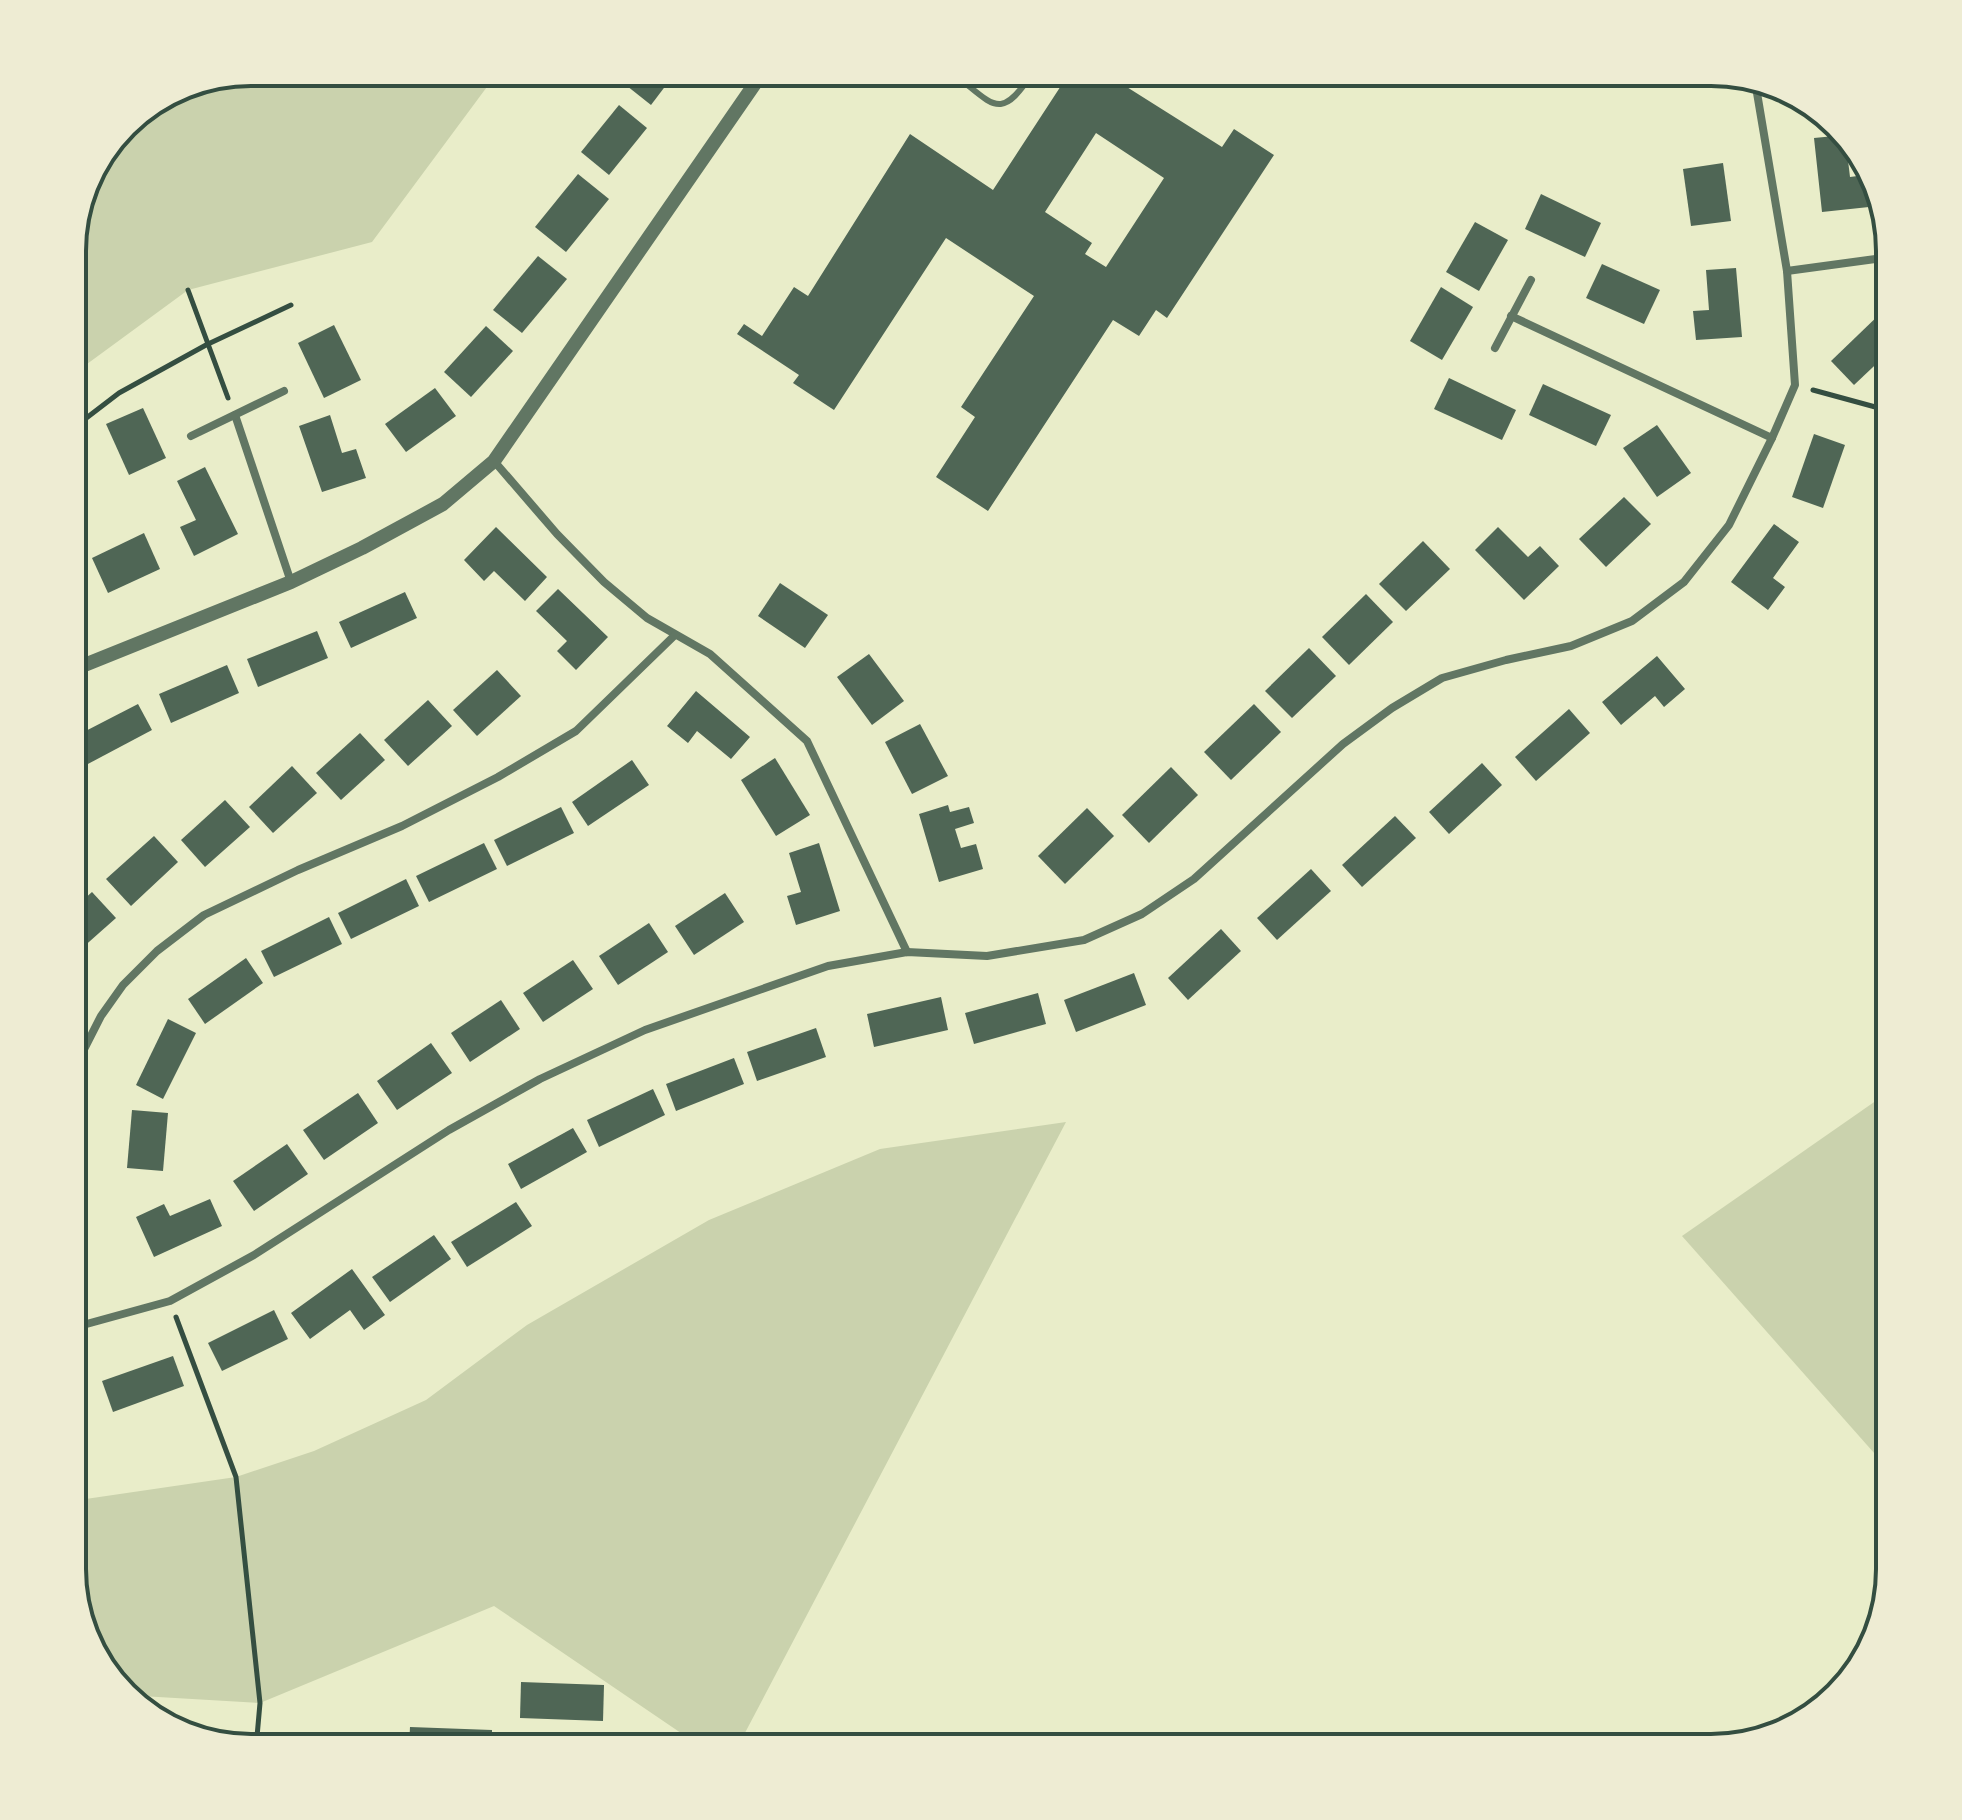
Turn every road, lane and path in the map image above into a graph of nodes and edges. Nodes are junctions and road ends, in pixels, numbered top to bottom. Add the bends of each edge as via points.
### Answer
1 (753, 86) edge
2 (970, 86) edge
3 (1024, 86) edge
4 (1757, 93) edge
5 (1876, 259) edge
6 (1787, 271) junction
7 (1531, 280) dead end
8 (188, 290) dead end
9 (291, 305) dead end
10 (1511, 316) junction
11 (206, 345) junction
12 (1495, 348) dead end
13 (1795, 385) junction
14 (284, 391) dead end
15 (1876, 407) edge
16 (235, 415) junction
17 (86, 418) edge
18 (191, 436) dead end
19 (1772, 438) junction
20 (494, 461) junction
21 (291, 582) junction
22 (675, 635) junction
23 (86, 664) edge
24 (907, 952) junction
25 (86, 1045) edge
26 (170, 1301) junction
27 (86, 1324) edge
28 (257, 1734) edge

1 - 20 street
2 - 3 lane via 996,105 1007,105
4 - 6 street
5 - 6 street
6 - 13 street
7 - 10 street
8 - 11 path
9 - 11 path
10 - 12 street
10 - 19 street
11 - 16 path
11 - 17 path via 119,393
13 - 15 path
13 - 19 street
14 - 16 street
16 - 18 street
16 - 21 street
19 - 24 street via 1729,525 1684,582 1632,621 1571,646 1442,678 1404,700 1343,744 1194,879 1142,914 1084,940 987,956
20 - 21 street via 443,504
20 - 22 street via 604,582
21 - 23 street
22 - 24 street via 710,654 807,741
22 - 25 street via 576,731 402,826 204,915 123,985
24 - 26 street via 828,966 618,1042 449,1130 254,1255
26 - 27 street
26 - 28 path via 236,1477 260,1703

